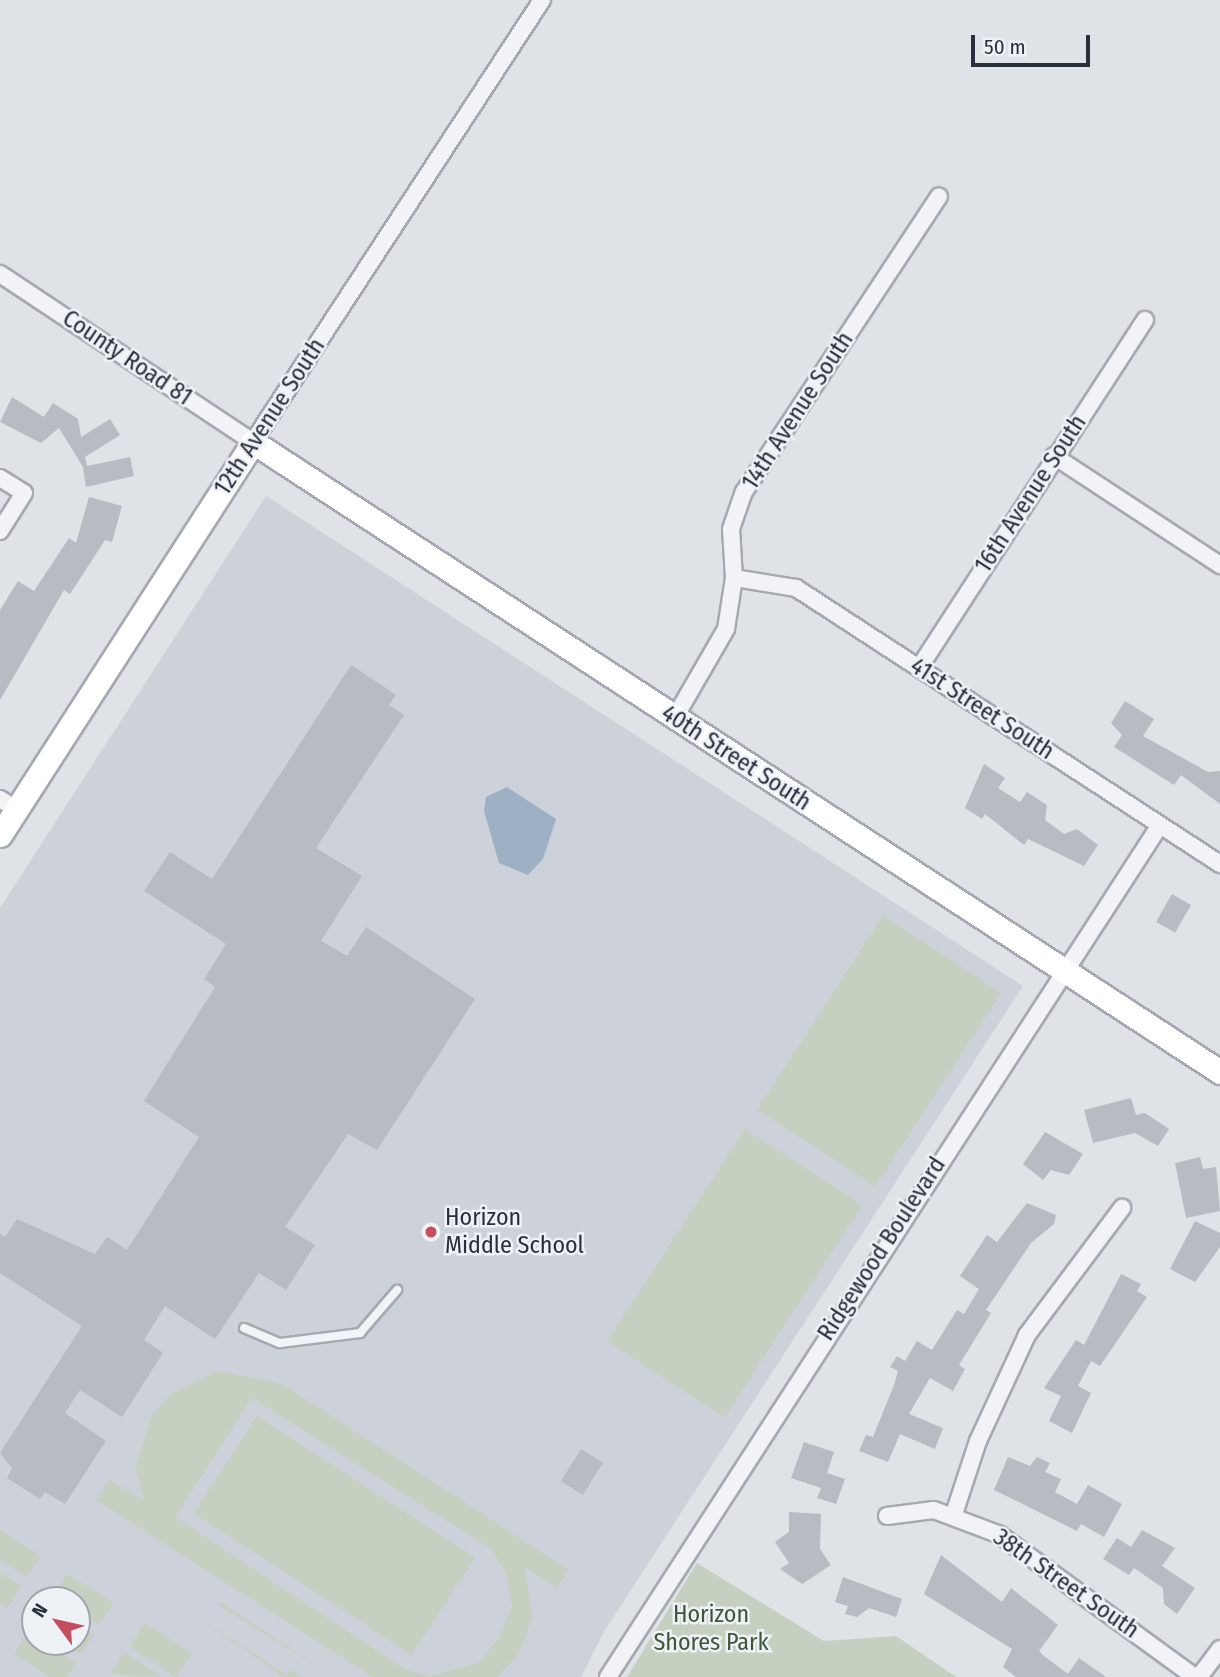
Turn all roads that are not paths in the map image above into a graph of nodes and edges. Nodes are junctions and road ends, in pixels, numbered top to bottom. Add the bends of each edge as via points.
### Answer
1 (542, 0) edge
2 (939, 196) dead end
3 (0, 274) edge
4 (1145, 320) dead end
5 (253, 442) junction
6 (1054, 456) junction
7 (0, 478) edge
8 (0, 531) edge
9 (1220, 565) edge
10 (734, 578) junction
11 (919, 668) junction
12 (674, 719) junction
13 (8, 804) edge
14 (1160, 825) junction
15 (0, 835) edge
16 (1220, 864) edge
17 (1063, 969) junction
18 (1220, 1072) edge
19 (1122, 1208) dead end
20 (397, 1290) dead end
21 (244, 1328) dead end
22 (954, 1514) junction
23 (887, 1516) dead end
24 (1220, 1649) edge
25 (608, 1677) edge
26 (1197, 1677) edge

1 - 5 street, 12th Avenue South
2 - 10 street, 14th Avenue South via 744,492 731,529
3 - 5 street, County Road 81
4 - 6 street, 16th Avenue South
5 - 12 street, 40th Street South
5 - 13 street, 12th Avenue South
6 - 9 street
6 - 11 street, 16th Avenue South
7 - 8 street via 24,494
10 - 11 street, 41st Street South via 796,588
10 - 12 street, 14th Avenue South via 726,629
11 - 14 street, 41st Street South
12 - 17 street, 40th Street South
13 - 15 street, 12th Avenue South
14 - 16 street, 41st Street South
14 - 17 street, Ridgewood Boulevard
17 - 18 street, 40th Street South
17 - 25 street, Ridgewood Boulevard
19 - 22 street via 1027,1335 978,1441
20 - 21 lane via 360,1333 279,1343
22 - 23 street, 38th Street South
22 - 26 street, 38th Street South via 1029,1553
24 - 26 street

